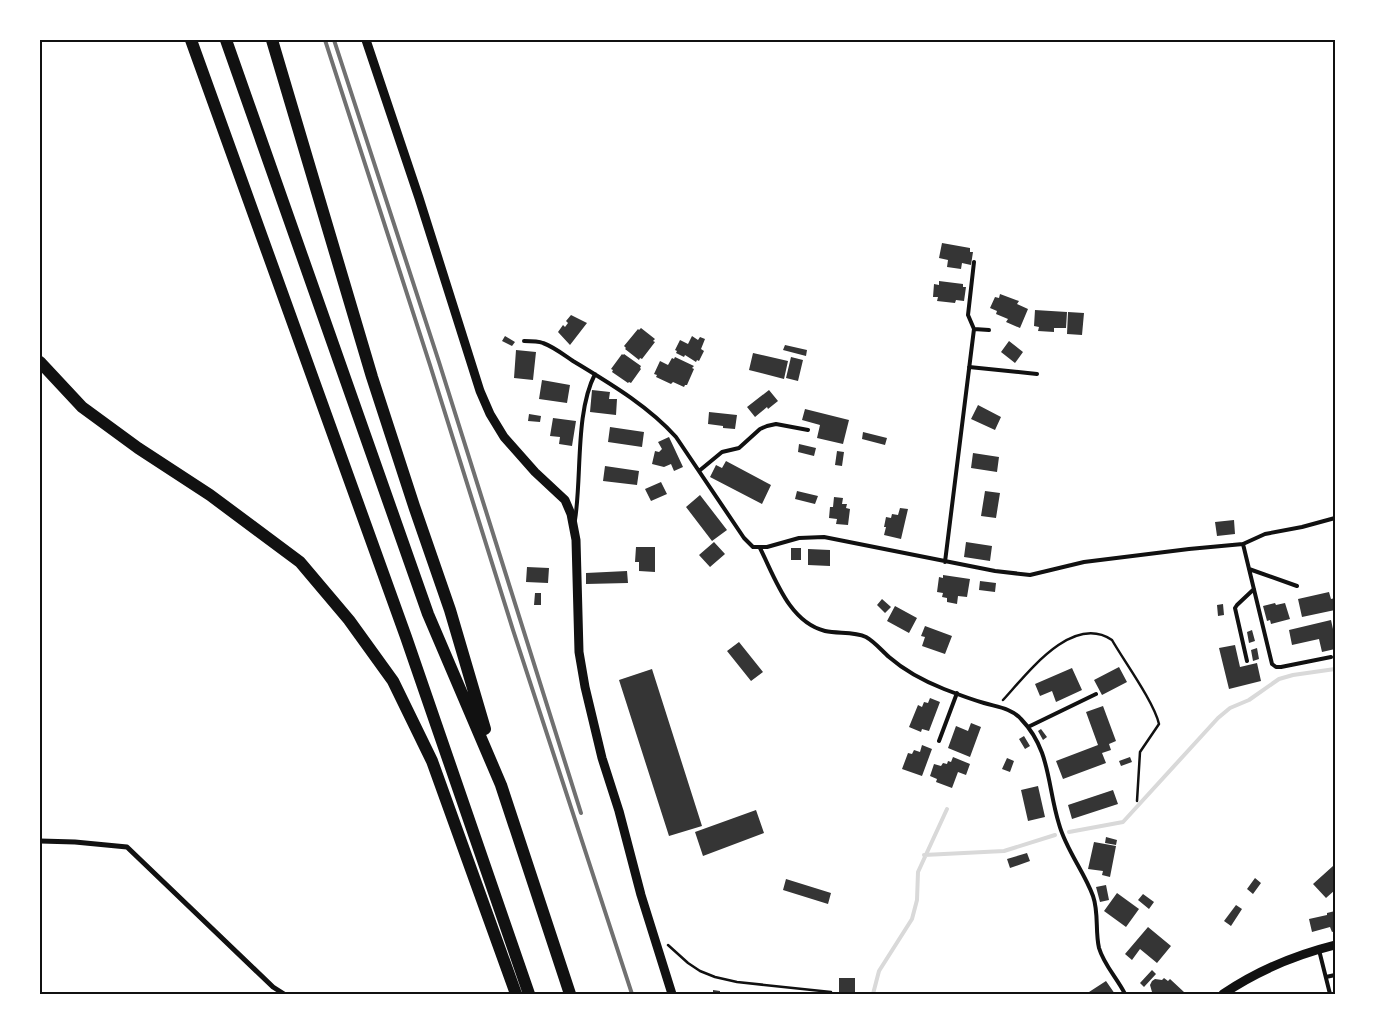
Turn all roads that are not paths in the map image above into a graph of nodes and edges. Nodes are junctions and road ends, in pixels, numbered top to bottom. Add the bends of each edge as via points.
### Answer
1 (191, 40) edge
2 (226, 40) edge
3 (272, 40) edge
4 (366, 40) edge
5 (974, 262) dead end
6 (974, 329) junction
7 (989, 330) dead end
8 (524, 341) dead end
9 (40, 362) edge
10 (969, 367) junction
11 (595, 374) junction
12 (1037, 374) dead end
13 (808, 430) dead end
14 (699, 471) junction
15 (1335, 518) edge
16 (574, 525) junction
17 (1243, 544) junction
18 (760, 548) junction
19 (944, 562) junction
20 (1249, 569) junction
21 (1297, 586) dead end
22 (1254, 589) junction
23 (1331, 657) dead end
24 (1247, 661) dead end
25 (957, 693) junction
26 (1096, 694) dead end
27 (1028, 727) junction
28 (939, 741) dead end
29 (501, 785) junction
30 (40, 841) edge
31 (1335, 945) edge
32 (1318, 950) junction
33 (1335, 975) edge
34 (1326, 977) junction
35 (284, 994) edge
36 (516, 994) edge
37 (529, 994) edge
38 (570, 994) edge
39 (672, 994) edge
40 (1125, 994) edge
41 (1223, 994) edge
42 (1330, 994) edge

1 - 37 highway via 406,636
2 - 29 highway via 428,614
3 - 29 highway via 369,368 450,610
4 - 16 street via 480,391 504,437 565,500
5 - 6 lane via 968,315
6 - 7 lane
6 - 10 lane
8 - 11 lane via 542,342
9 - 36 highway via 82,408 218,501 300,562 349,620 393,681 432,761
10 - 12 lane
10 - 19 lane
11 - 14 lane via 669,429
11 - 16 lane via 584,416
13 - 14 lane via 776,424 767,426 738,448 722,452
14 - 18 lane via 744,538 753,547
15 - 17 lane via 1266,534
16 - 39 street via 581,668 602,758
17 - 19 lane via 1084,562 1030,576
17 - 20 lane
18 - 19 lane via 799,538 824,537
18 - 25 lane via 791,606 806,622 826,631 867,638 914,675
20 - 21 lane
20 - 22 lane
22 - 23 lane via 1272,664 1281,668
22 - 24 lane via 1235,608
25 - 27 lane via 1006,708
25 - 28 lane
26 - 27 lane
27 - 40 lane via 1047,762 1063,837 1093,895 1100,951
29 - 38 highway
30 - 35 street via 127,847
31 - 32 street
32 - 34 lane
32 - 41 street via 1265,970
33 - 34 lane
34 - 42 lane

